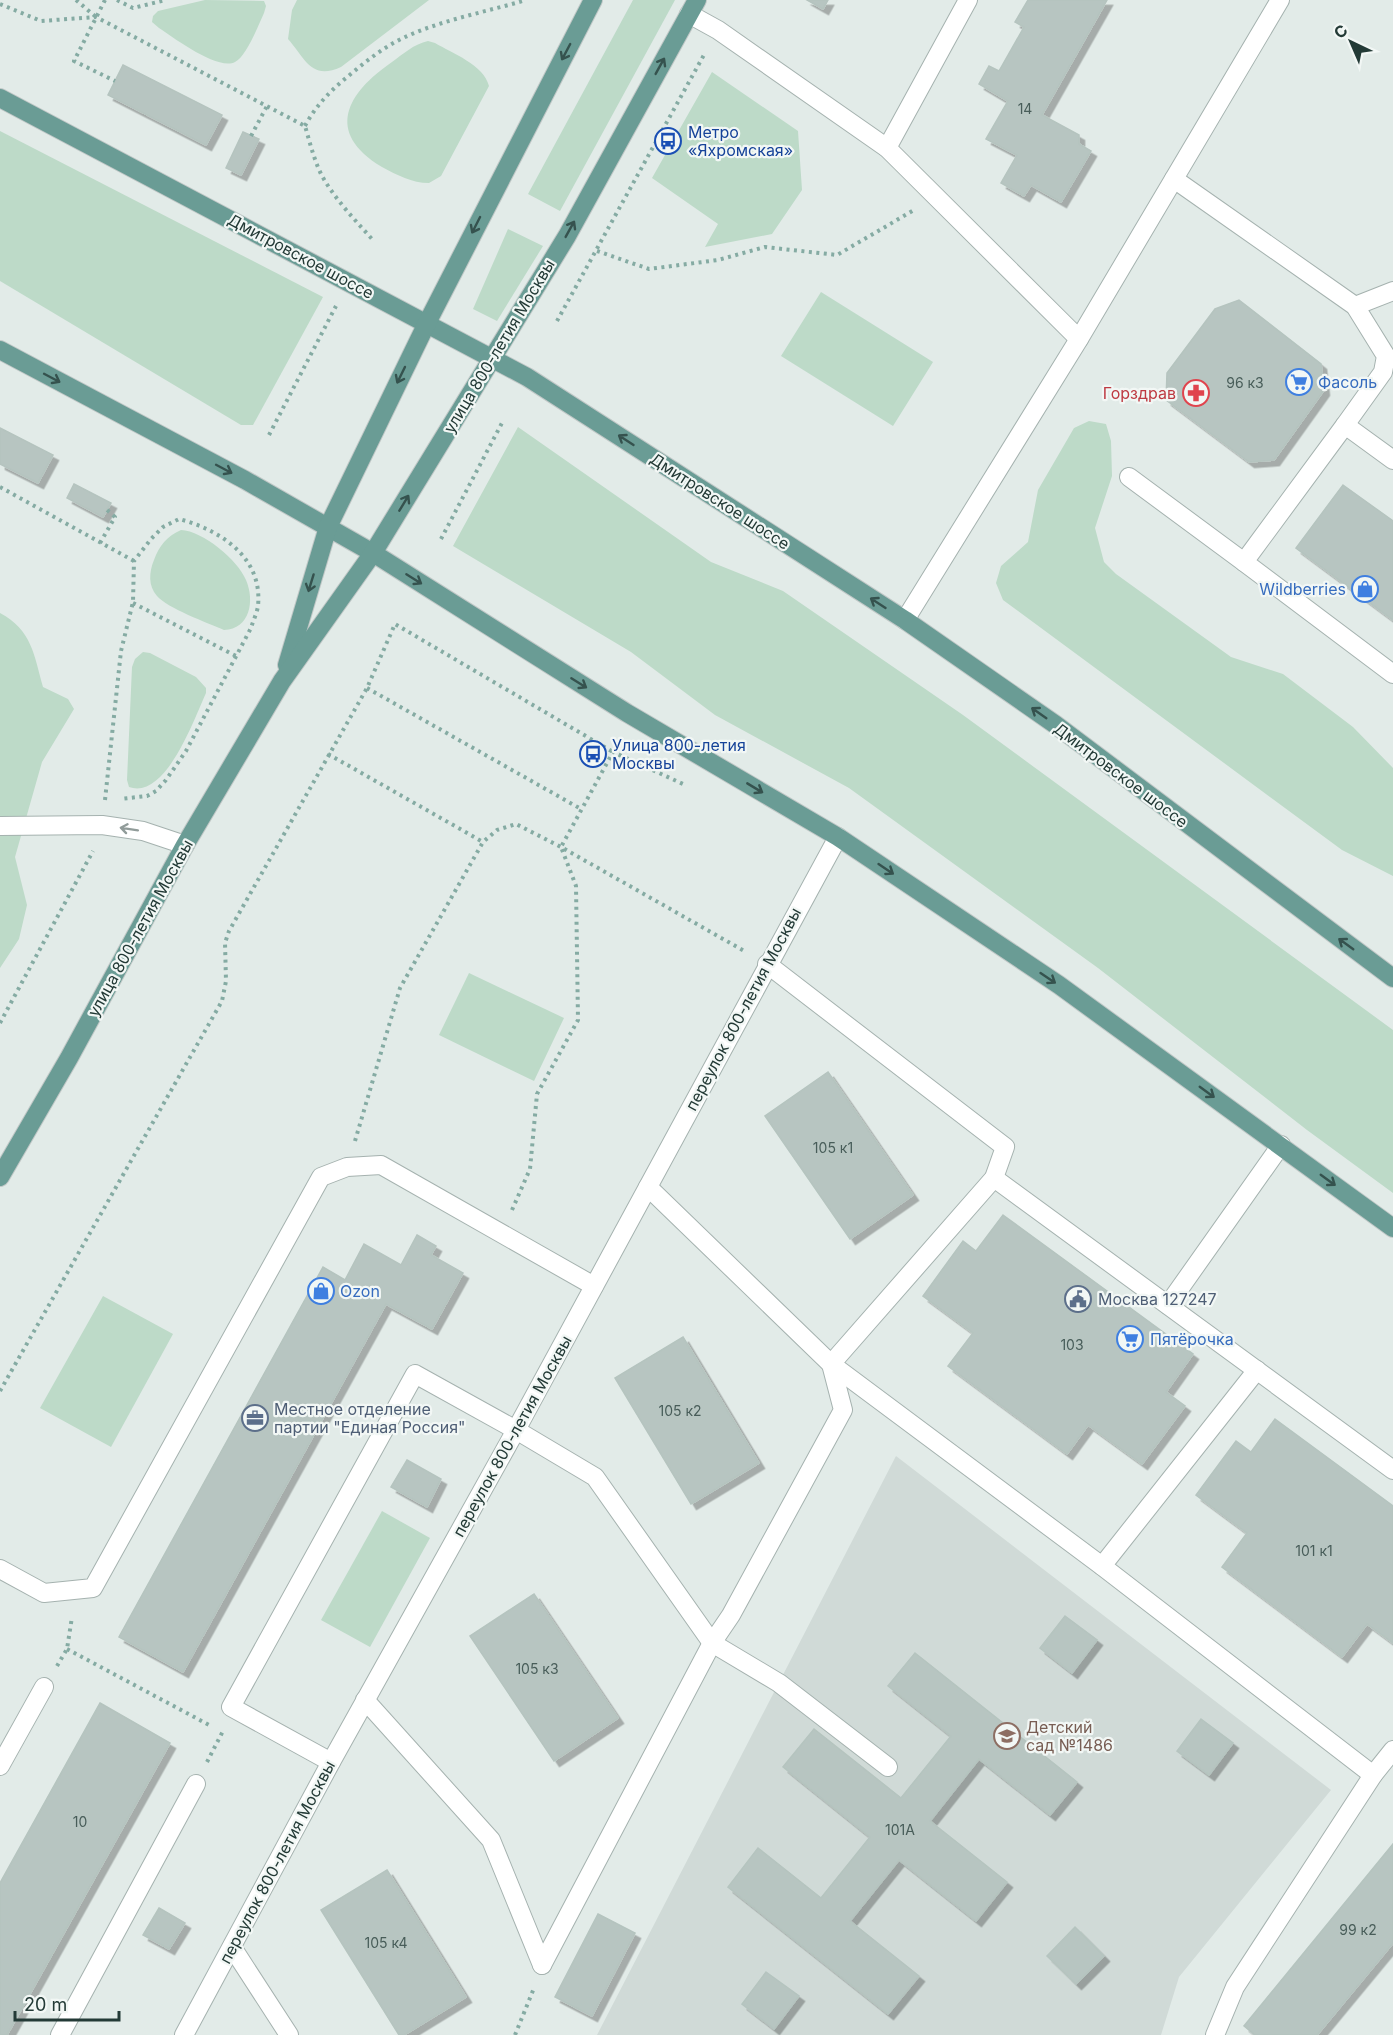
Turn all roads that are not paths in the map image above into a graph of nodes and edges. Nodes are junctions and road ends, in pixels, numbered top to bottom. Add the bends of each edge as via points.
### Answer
1 (593, 0) edge
2 (968, 0) edge
3 (1280, 0) edge
4 (693, 7) edge
5 (0, 98) edge
6 (887, 148) junction
7 (1174, 179) junction
8 (1393, 291) edge
9 (1355, 306) junction
10 (427, 323) junction
11 (1079, 339) junction
12 (0, 350) edge
13 (493, 358) junction
14 (1345, 424) junction
15 (1393, 460) edge
16 (1129, 477) dead end
17 (328, 527) junction
18 (373, 553) junction
19 (1244, 562) junction
20 (905, 620) junction
21 (1393, 674) edge
22 (282, 681) junction
23 (0, 826) edge
24 (838, 837) junction
25 (185, 845) junction
26 (767, 964) junction
27 (1393, 978) edge
28 (1281, 1145) junction
29 (0, 1177) edge
30 (994, 1178) junction
31 (648, 1187) junction
32 (1393, 1228) edge
33 (594, 1286) junction
34 (1168, 1305) junction
35 (831, 1364) junction
36 (1257, 1370) junction
37 (516, 1430) junction
38 (1393, 1470) edge
39 (1102, 1566) junction
40 (0, 1569) edge
41 (712, 1643) junction
42 (44, 1687) dead end
43 (365, 1700) junction
44 (1393, 1750) edge
45 (331, 1762) junction
46 (0, 1766) edge
47 (888, 1767) dead end
48 (1373, 1775) junction
49 (196, 1784) dead end
50 (232, 1947) junction
51 (60, 2035) edge
52 (184, 2035) edge
53 (289, 2035) edge
54 (1215, 2035) edge

1 -> 10 main road, улица 800-летия Москвы
2 - 6 street
3 - 7 street
4 - 6 street via 718,30
13 -> 4 main road, улица 800-летия Москвы via 567,236
5 - 10 main road, Дмитровское шоссе
6 - 11 street
7 - 9 street
7 - 11 street
8 - 9 street
9 - 14 street via 1386,356 1383,372
10 - 13 main road, Дмитровское шоссе
10 -> 17 main road, улица 800-летия Москвы
11 - 20 street
12 -> 17 main road
18 -> 13 main road, улица 800-летия Москвы
20 -> 13 main road, Дмитровское шоссе via 527,376
14 - 15 street
14 - 19 street
16 - 19 street
17 - 18 main road
17 -> 22 main road, улица 800-летия Москвы
18 - 22 main road, улица 800-летия Москвы
18 -> 24 main road via 627,713
19 - 21 street
27 -> 20 main road, Дмитровское шоссе via 1056,725
22 - 25 main road, улица 800-летия Москвы
25 -> 23 street via 143,831 102,825
24 - 26 street, переулок 800-летия Москвы
24 -> 28 main road via 1059,985
25 - 29 main road, улица 800-летия Москвы
26 - 30 street via 1005,1147
26 - 31 street, переулок 800-летия Москвы
28 -> 32 main road
28 - 34 street
30 - 34 street
30 - 35 street
31 - 33 street, переулок 800-летия Москвы
31 - 35 street
33 - 37 street, переулок 800-летия Москвы
33 - 40 street via 381,1165 347,1167 321,1177 93,1588 44,1593
34 - 36 street
35 - 39 street
35 - 41 street via 843,1410
36 - 38 street
36 - 39 street
37 - 41 street via 594,1477
37 - 43 street, переулок 800-летия Москвы
37 - 45 street via 415,1374 231,1707
39 - 48 street
41 - 43 street via 542,1965 491,1840
41 - 47 street via 779,1683
42 - 46 street
43 - 45 street, переулок 800-летия Москвы
44 - 48 street
45 - 50 street, переулок 800-летия Москвы
48 - 54 street via 1235,1987
49 - 51 street
50 - 52 street, переулок 800-летия Москвы
50 - 53 street

